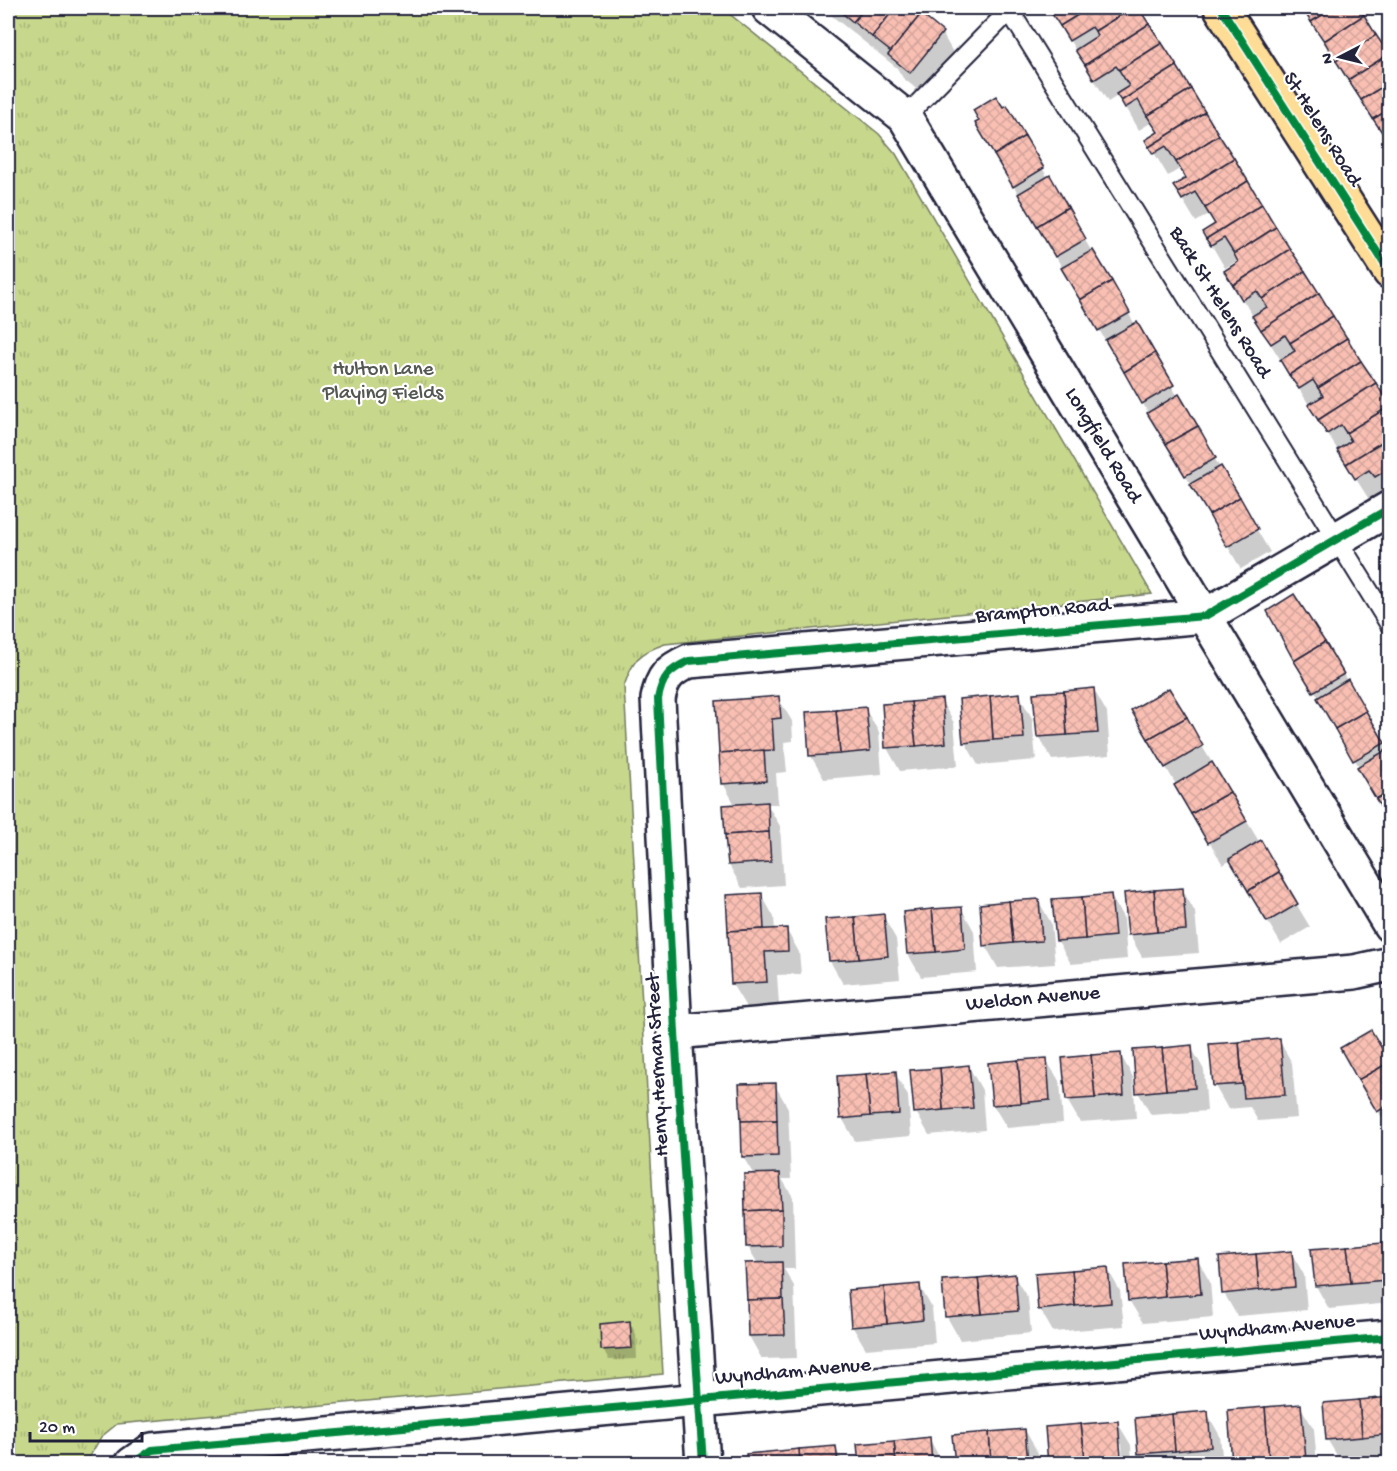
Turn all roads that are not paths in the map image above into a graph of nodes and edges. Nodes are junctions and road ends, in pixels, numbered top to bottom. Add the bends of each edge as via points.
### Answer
1 (769, 8) edge
2 (1010, 8) edge
3 (1221, 8) edge
4 (905, 117) junction
5 (1389, 272) edge
6 (1389, 508) edge
7 (1339, 539) junction
8 (1204, 616) junction
9 (1389, 625) edge
10 (672, 668) joint
11 (1389, 925) edge
12 (1389, 964) edge
13 (675, 1032) junction
14 (1389, 1337) edge
15 (697, 1399) junction
16 (132, 1464) edge
17 (703, 1464) edge

1 - 4 street, Longfield Road
2 - 4 lane
2 - 7 lane, Back St Helens Road
3 - 5 main road, St Helens Road
4 - 8 street, Longfield Road
6 - 7 street, Brampton Road
7 - 8 street, Brampton Road
7 - 9 lane, Back St Helens Road
8 - 10 street, Brampton Road via 689,662
8 - 11 street, Longfield Road
10 - 13 street, Henry Herman Street via 661,680 658,699
12 - 13 street, Weldon Avenue via 1354,972
13 - 15 street, Henry Herman Street
14 - 15 street, Wyndham Avenue
15 - 16 street, Wyndham Avenue via 152,1450
15 - 17 street, Henry Herman Street

